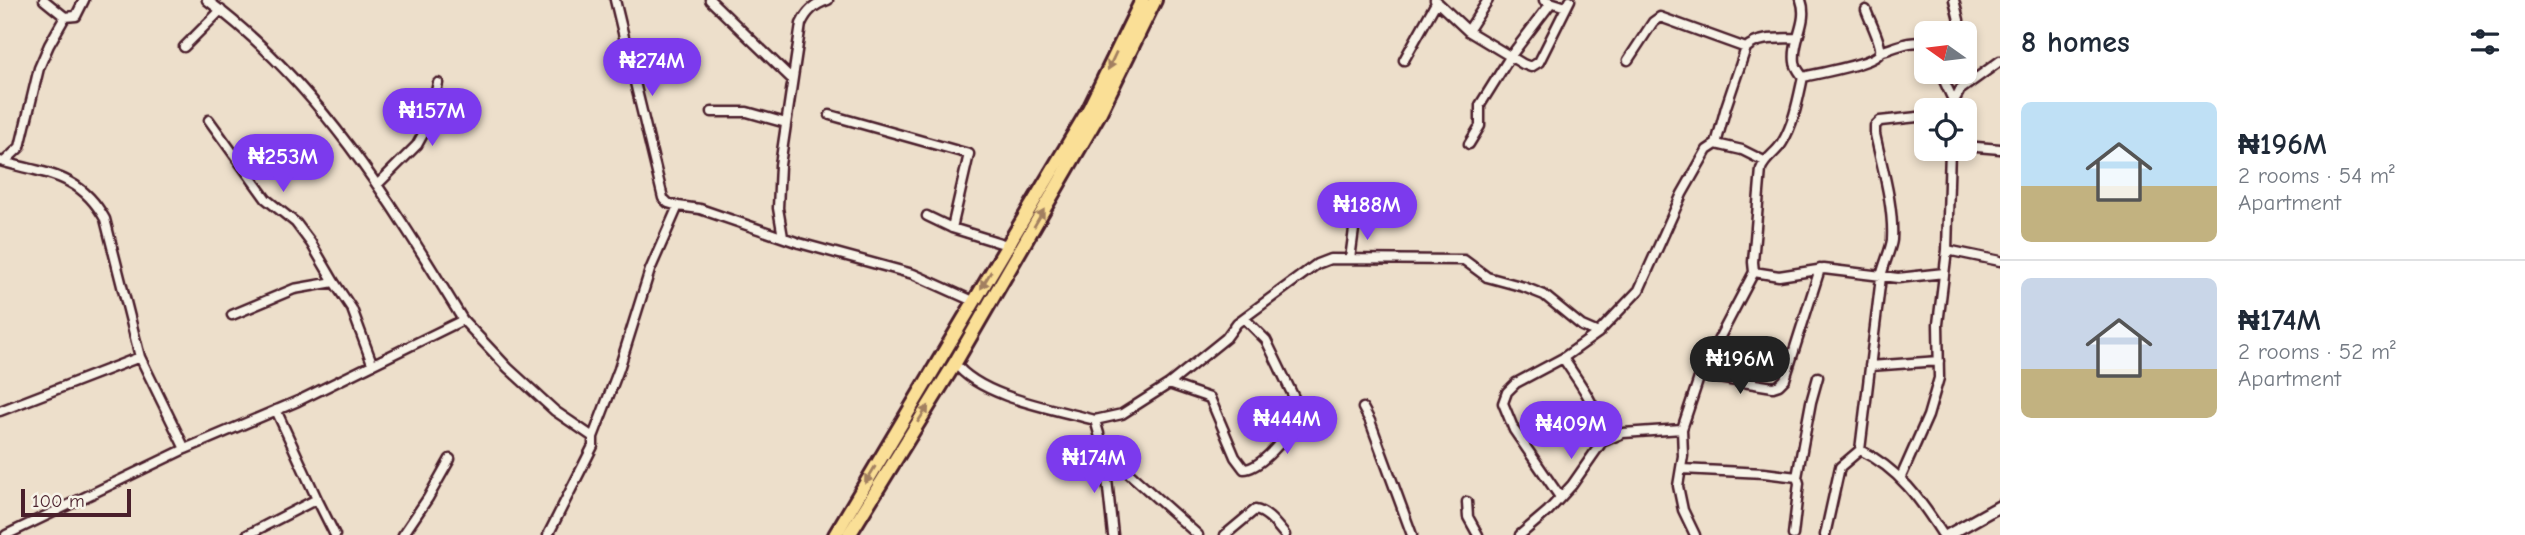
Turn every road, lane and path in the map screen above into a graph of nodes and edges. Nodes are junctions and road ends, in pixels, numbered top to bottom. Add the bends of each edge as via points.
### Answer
1 (44, 0) edge
2 (84, 0) edge
3 (207, 0) edge
4 (615, 0) edge
5 (710, 0) edge
6 (828, 0) edge
7 (1142, 0) edge
8 (1154, 0) edge
9 (1488, 0) edge
10 (1801, 0) edge
11 (1955, 0) edge
12 (1436, 1) edge
13 (1548, 1) edge
14 (815, 2) edge
15 (1568, 3) edge
16 (221, 10) junction
17 (1866, 10) dead end
18 (65, 17) junction
19 (1959, 20) dead end
20 (1468, 31) junction
21 (1798, 38) junction
22 (1914, 43) edge
23 (184, 47) dead end
24 (1746, 48) junction
25 (1880, 52) junction
26 (688, 53) dead end
27 (1510, 57) junction
28 (1405, 60) dead end
29 (1628, 60) dead end
30 (2000, 61) edge
31 (632, 77) junction
32 (1803, 77) junction
33 (792, 79) junction
34 (438, 83) dead end
35 (1954, 98) edge
36 (712, 112) dead end
37 (830, 115) dead end
38 (1914, 117) edge
39 (209, 120) dead end
40 (786, 124) junction
41 (1469, 144) dead end
42 (1716, 144) junction
43 (20, 147) junction
44 (1977, 147) edge
45 (2000, 149) edge
46 (1764, 161) junction
47 (1950, 161) edge
48 (2, 162) edge
49 (26, 166) junction
50 (377, 185) junction
51 (678, 206) junction
52 (928, 216) dead end
53 (1355, 222) dead end
54 (952, 228) junction
55 (783, 237) junction
56 (1007, 245) junction
57 (1947, 250) junction
58 (1350, 260) junction
59 (2000, 261) edge
60 (1820, 270) junction
61 (1754, 272) junction
62 (1944, 273) junction
63 (1881, 277) junction
64 (334, 282) junction
65 (973, 301) junction
66 (232, 315) dead end
67 (1244, 318) junction
68 (463, 320) junction
69 (1598, 333) junction
70 (140, 358) junction
71 (1563, 358) junction
72 (1939, 361) junction
73 (372, 363) junction
74 (955, 363) junction
75 (1870, 366) junction
76 (1700, 375) junction
77 (1818, 377) dead end
78 (1169, 384) junction
79 (1363, 408) dead end
80 (276, 410) junction
81 (0, 411) edge
82 (1095, 420) junction
83 (1682, 429) junction
84 (593, 437) junction
85 (1602, 442) junction
86 (185, 449) junction
87 (1860, 450) junction
88 (1104, 451) junction
89 (450, 459) dead end
90 (1681, 469) junction
91 (1797, 477) junction
92 (1902, 477) junction
93 (1560, 497) junction
94 (317, 499) junction
95 (1467, 502) dead end
96 (1999, 507) edge
97 (6, 535) edge
98 (247, 535) edge
99 (335, 535) edge
100 (403, 535) edge
101 (548, 535) edge
102 (835, 535) edge
103 (849, 535) edge
104 (1113, 535) edge
105 (1198, 535) edge
106 (1225, 535) edge
107 (1285, 535) edge
108 (1412, 535) edge
109 (1478, 535) edge
110 (1520, 535) edge
111 (1695, 535) edge
112 (1793, 535) edge
113 (1825, 535) edge
114 (1943, 535) edge
115 (1948, 535) edge

1 - 18 street
2 - 18 street via 76,16
3 - 16 street
4 - 31 street
5 - 33 street
6 - 14 street
7 -> 56 main road via 1089,109
74 -> 8 main road via 1099,114
9 - 20 street
10 - 21 street via 1804,14
11 - 19 street
12 - 20 street
12 - 28 street
13 - 15 street
13 - 27 street
14 - 33 street via 801,24
15 - 27 street via 1539,62 1531,66
16 - 23 street
16 - 50 street via 305,92
17 - 25 street
18 - 43 street via 39,68
20 - 27 street
21 - 24 street via 1768,39
21 - 32 street via 1795,64
22 - 25 street
24 - 29 street via 1660,17
24 - 42 street
25 - 32 street via 1867,61
26 - 31 street
27 - 41 street via 1480,105 1480,126
30 - 35 street
31 - 51 street via 663,198
32 - 46 street via 1796,112 1784,139
33 - 40 street
34 - 50 street via 431,117 417,145
36 - 40 street via 747,112
37 - 54 street via 969,154
38 - 63 street via 1880,121 1875,126 1892,237
39 - 64 street via 266,199 312,243
40 - 55 street via 778,208
42 - 46 street
42 - 69 street via 1707,150 1682,194 1639,290
43 - 48 street
43 - 49 street
44 - 45 street
46 - 61 street
47 - 57 street
48 - 49 street
49 - 70 street via 78,186 106,219
50 - 68 street
51 - 55 street
51 - 84 street via 650,270
52 - 54 street
53 - 58 street
54 - 56 street
55 - 65 street via 913,274
56 -> 65 main road
57 - 59 street
57 - 62 street
58 - 67 street via 1317,264
58 - 69 street via 1464,260 1487,277 1544,295
60 - 61 street via 1779,276
60 - 63 street
60 - 76 street via 1785,379 1779,385
61 - 76 street
62 - 63 street
62 - 72 street
63 - 75 street
64 - 66 street via 294,289
64 - 73 street via 352,309
65 -> 102 main road
67 - 78 street
67 - 78 street via 1266,340 1303,416 1254,467 1244,469 1235,457 1210,398
68 - 73 street
68 - 84 street via 555,411
69 - 71 street
70 - 81 street
70 - 86 street
71 - 85 street via 1594,405
71 - 93 street via 1516,383 1503,402 1514,430
72 - 75 street
72 - 92 street via 1928,416
73 - 80 street
74 - 82 street via 964,375 996,393
103 -> 74 main road
75 - 87 street
76 - 83 street
77 - 91 street
78 - 82 street via 1122,414
79 - 108 street
80 - 86 street
80 - 94 street
82 - 88 street
83 - 85 street via 1623,433
83 - 90 street
84 - 101 street via 593,446
85 - 93 street
86 - 97 street
87 - 92 street
87 - 113 street via 1840,467
88 - 104 street
88 - 105 street
89 - 100 street
90 - 91 street
90 - 111 street via 1678,486 1683,510
91 - 112 street
92 - 114 street
93 - 110 street
94 - 98 street
94 - 99 street
95 - 109 street via 1468,517
96 - 115 street
106 - 107 street via 1255,510 1265,513

